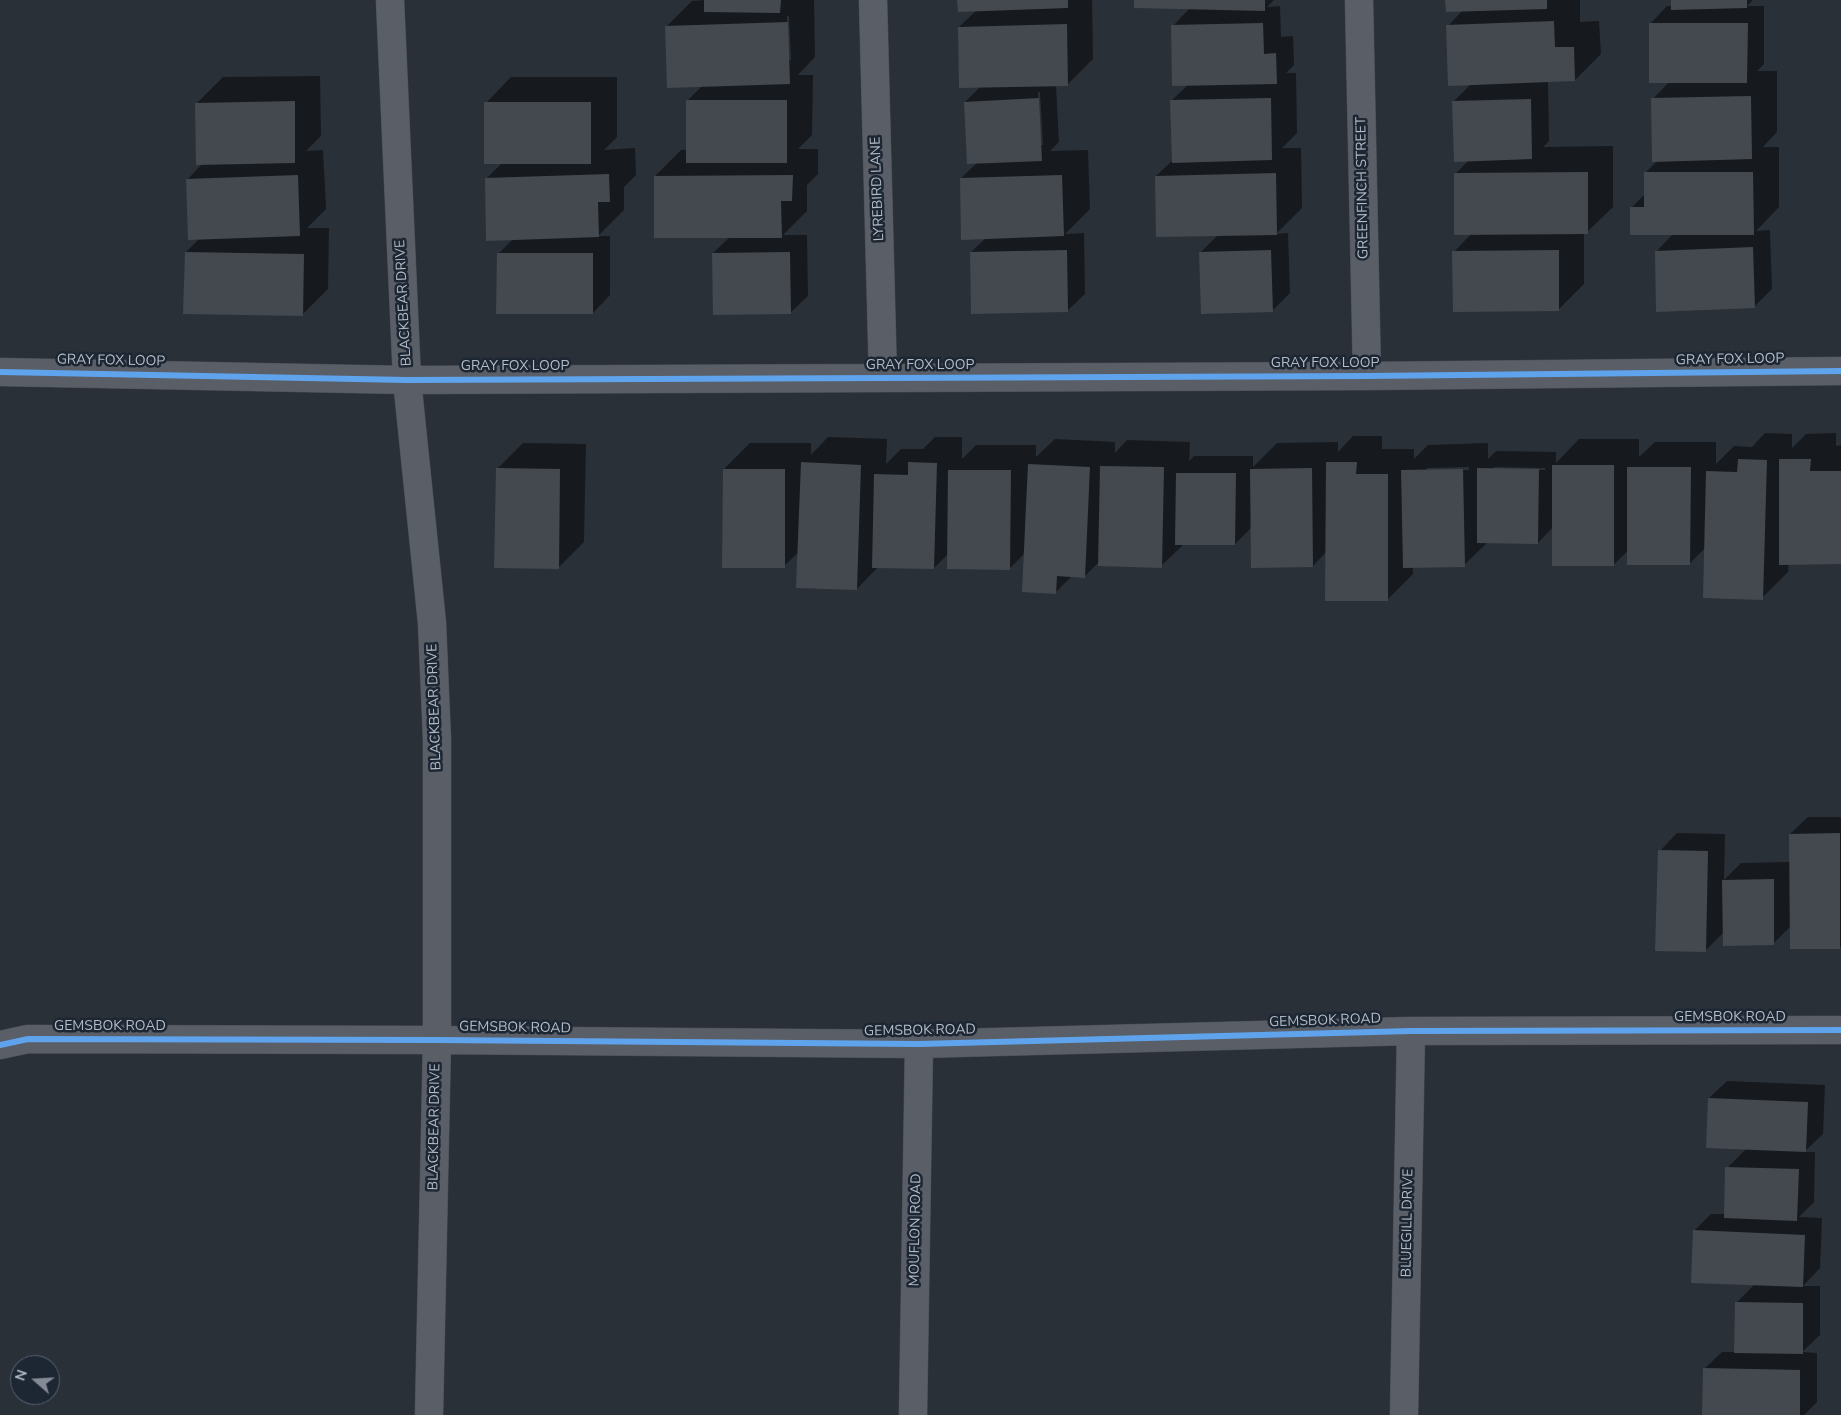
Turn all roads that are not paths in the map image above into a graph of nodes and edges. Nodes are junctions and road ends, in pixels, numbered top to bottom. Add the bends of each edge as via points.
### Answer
1 (390, 0) edge
2 (873, 0) edge
3 (1359, 0) edge
4 (1841, 371) edge
5 (0, 372) edge
6 (1367, 376) junction
7 (883, 378) junction
8 (408, 380) junction
9 (1841, 1030) edge
10 (1411, 1031) junction
11 (437, 1040) junction
12 (919, 1044) junction
13 (0, 1045) edge
14 (429, 1415) edge
15 (913, 1415) edge
16 (1404, 1415) edge

1 - 8 street, BLACKBEAR DRIVE
2 - 7 street, LYREBIRD LANE
3 - 6 street, GREENFINCH STREET
4 - 6 street, GRAY FOX LOOP
5 - 8 street, GRAY FOX LOOP
6 - 7 street, GRAY FOX LOOP
7 - 8 street, GRAY FOX LOOP
8 - 11 street, BLACKBEAR DRIVE via 432,624 438,740
9 - 10 street, GEMSBOK ROAD
10 - 12 street, GEMSBOK ROAD
10 - 16 street, BLUEGILL DRIVE
11 - 12 street, GEMSBOK ROAD
11 - 13 street, GEMSBOK ROAD via 28,1039
11 - 14 street, BLACKBEAR DRIVE
12 - 15 street, MOUFLON ROAD

